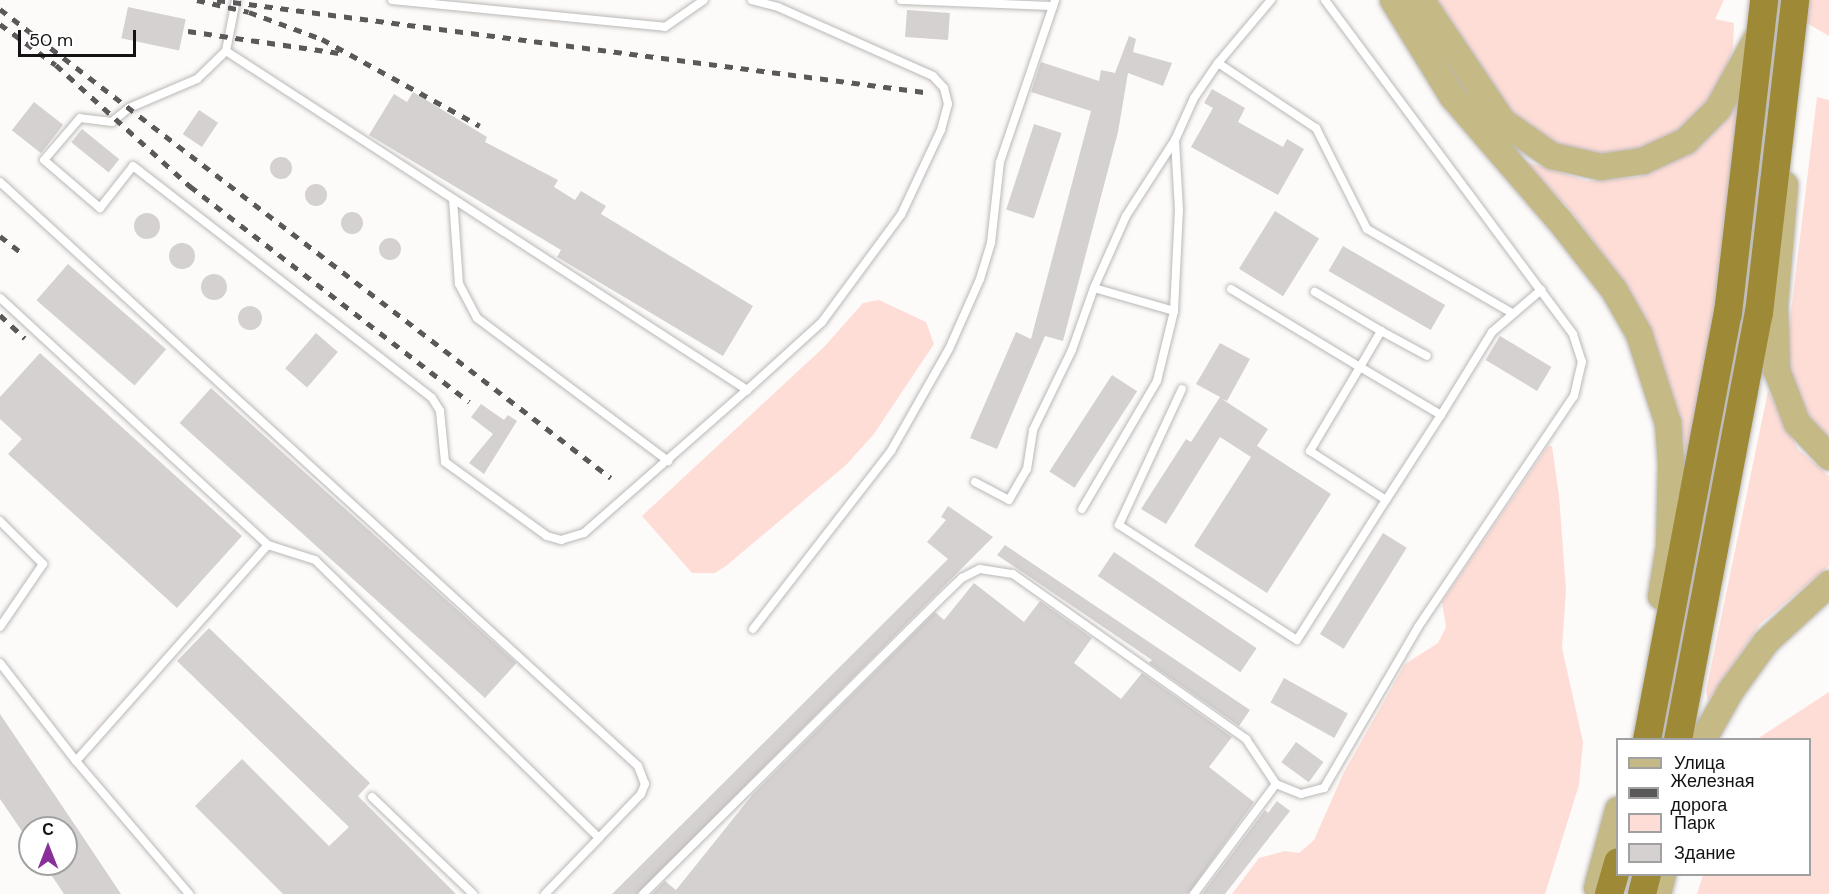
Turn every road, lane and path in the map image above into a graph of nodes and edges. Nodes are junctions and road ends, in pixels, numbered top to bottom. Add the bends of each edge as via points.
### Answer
1 (236, 0) edge
2 (392, 0) edge
3 (704, 0) edge
4 (752, 0) edge
5 (901, 0) edge
6 (1271, 0) edge
7 (1325, 0) edge
8 (1392, 0) edge
9 (1421, 0) edge
10 (1764, 0) edge
11 (1795, 0) edge
12 (1054, 3) edge
13 (1762, 28) junction
14 (226, 51) junction
15 (1791, 53) junction
16 (1218, 63) junction
17 (1175, 140) junction
18 (0, 182) edge
19 (453, 199) junction
20 (1094, 288) junction
21 (1231, 289) dead end
22 (1541, 290) junction
23 (1315, 292) dead end
24 (0, 298) edge
25 (1174, 311) junction
26 (1512, 313) junction
27 (1381, 331) junction
28 (1427, 356) dead end
29 (1360, 367) junction
30 (1182, 389) dead end
31 (747, 390) junction
32 (1441, 415) junction
33 (1829, 457) edge
34 (668, 461) junction
35 (975, 482) dead end
36 (1386, 500) junction
37 (1082, 509) dead end
38 (0, 521) edge
39 (268, 545) junction
40 (1829, 584) edge
41 (0, 627) edge
42 (753, 629) dead end
43 (0, 663) edge
44 (1634, 738) edge
45 (1647, 738) edge
46 (1678, 738) edge
47 (1704, 738) edge
48 (76, 761) junction
49 (1276, 784) junction
50 (372, 797) dead end
51 (1616, 814) edge
52 (599, 838) junction
53 (1616, 867) edge
54 (1646, 876) edge
55 (1662, 876) edge
56 (189, 894) edge
57 (473, 894) edge
58 (545, 894) edge
59 (643, 894) edge
60 (1194, 894) edge
61 (1596, 894) edge
62 (1610, 894) edge
63 (1642, 894) edge
64 (1658, 894) edge

1 - 14 lane
2 - 3 lane via 665,27
4 - 31 lane via 778,7 933,76 944,88 948,104 941,130 901,215 822,322
5 - 12 lane
6 - 16 lane
7 - 22 lane
8 - 44 main road via 1452,96 1614,290 1639,334 1656,381 1668,423 1669,547
9 - 13 main road via 1503,122 1552,156 1601,167 1643,161 1686,141 1718,109
10 - 13 highway
11 - 15 highway
12 - 42 lane via 1000,162 991,243 983,270 949,349 891,451
13 - 45 highway via 1728,313
14 - 19 lane
14 - 34 lane via 197,79 129,108 112,122 80,118 44,160 100,208 133,166 432,398 440,411 445,462 547,536 561,540 584,533
15 - 33 main road via 1774,356 1781,389 1797,423
15 - 46 highway via 1759,313
16 - 17 lane via 1194,98
16 - 26 lane via 1316,128 1367,229
17 - 20 lane via 1126,216
17 - 25 lane via 1179,210
18 - 52 lane via 638,765 645,784 641,795
19 - 31 lane
19 - 34 lane via 459,284 477,318
20 - 25 lane
20 - 35 lane via 1072,350 1033,430 1028,469 1009,500
21 - 29 lane
22 - 26 lane
22 - 49 lane via 1578,344 1582,378 1574,396 1418,627 1324,788 1301,795
23 - 27 lane
24 - 39 lane
25 - 37 lane via 1157,381
26 - 32 lane via 1492,332
27 - 28 lane
27 - 29 lane
29 - 32 lane
29 - 36 lane via 1310,451
30 - 36 lane via 1119,525 1297,640
31 - 34 lane
32 - 36 lane
38 - 41 lane via 43,564
39 - 48 lane
39 - 52 lane via 315,560
40 - 47 main road via 1766,642
43 - 48 lane
48 - 56 lane
49 - 59 lane via 1246,740 1013,574 980,569 962,578
49 - 60 lane
50 - 57 lane
51 - 61 main road
52 - 58 lane
53 - 62 highway
54 - 63 highway
55 - 64 main road

